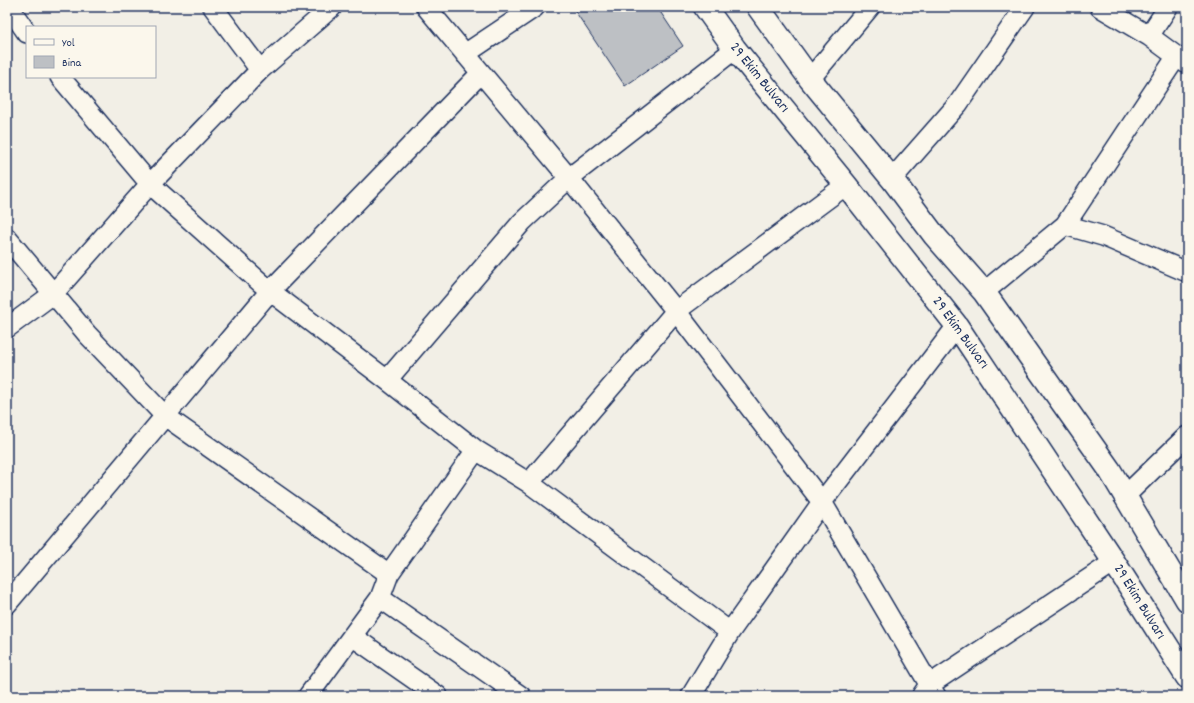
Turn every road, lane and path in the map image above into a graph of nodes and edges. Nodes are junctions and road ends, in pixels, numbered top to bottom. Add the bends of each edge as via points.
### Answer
1 (9, 7) edge
2 (213, 7) edge
3 (332, 7) edge
4 (426, 7) edge
5 (535, 7) edge
6 (705, 7) edge
7 (758, 7) edge
8 (870, 7) edge
9 (1025, 7) edge
10 (1100, 7) edge
11 (1168, 7) edge
12 (26, 32) edge
13 (1148, 36) junction
14 (735, 49) junction
15 (465, 54) junction
16 (1182, 60) edge
17 (260, 70) junction
18 (481, 73) junction
19 (61, 78) edge
20 (810, 79) junction
21 (569, 178) junction
22 (892, 179) junction
23 (150, 184) junction
24 (846, 185) junction
25 (1066, 225) junction
26 (7, 238) edge
27 (1187, 272) edge
28 (270, 291) junction
29 (984, 292) junction
30 (53, 294) junction
31 (676, 311) junction
32 (958, 326) junction
33 (7, 328) edge
34 (387, 380) junction
35 (165, 416) junction
36 (1187, 436) edge
37 (476, 450) junction
38 (529, 483) junction
39 (1125, 496) junction
40 (822, 502) junction
41 (1114, 562) junction
42 (389, 574) junction
43 (9, 596) edge
44 (380, 598) junction
45 (1187, 600) edge
46 (730, 632) junction
47 (352, 636) junction
48 (1187, 678) edge
49 (929, 692) edge
50 (514, 694) edge
51 (308, 696) edge
52 (438, 696) edge
53 (691, 696) edge

1 - 12 street
2 - 17 street
3 - 17 street
4 - 15 street
5 - 15 street
6 - 14 main road, 29 Ekim Bulvarı
7 - 20 main road
8 - 20 street
9 - 22 street via 958,104
10 - 13 street
11 - 13 street
13 - 16 street
14 - 21 street
14 - 24 main road, 29 Ekim Bulvarı
15 - 18 street
16 - 25 street
17 - 23 street
18 - 21 street
18 - 28 street
19 - 23 street
20 - 22 main road
21 - 31 street
21 - 34 street via 522,222
22 - 29 main road via 934,235
23 - 28 street
23 - 30 street
24 - 31 street
24 - 32 main road, 29 Ekim Bulvarı
25 - 27 street via 1103,236
25 - 29 street
26 - 30 street
28 - 34 street
28 - 35 street
29 - 39 main road via 1109,469
30 - 33 street
30 - 35 street via 87,334
31 - 38 street
31 - 40 street
32 - 40 street
32 - 41 main road, 29 Ekim Bulvarı
34 - 37 street
35 - 42 street
35 - 43 street
36 - 39 street
37 - 38 street
37 - 42 street
38 - 46 street
39 - 45 main road
40 - 46 street
40 - 49 street
41 - 48 main road, 29 Ekim Bulvarı
41 - 49 street
42 - 44 street
44 - 47 street
44 - 50 street
46 - 53 street
47 - 51 street
47 - 52 street

